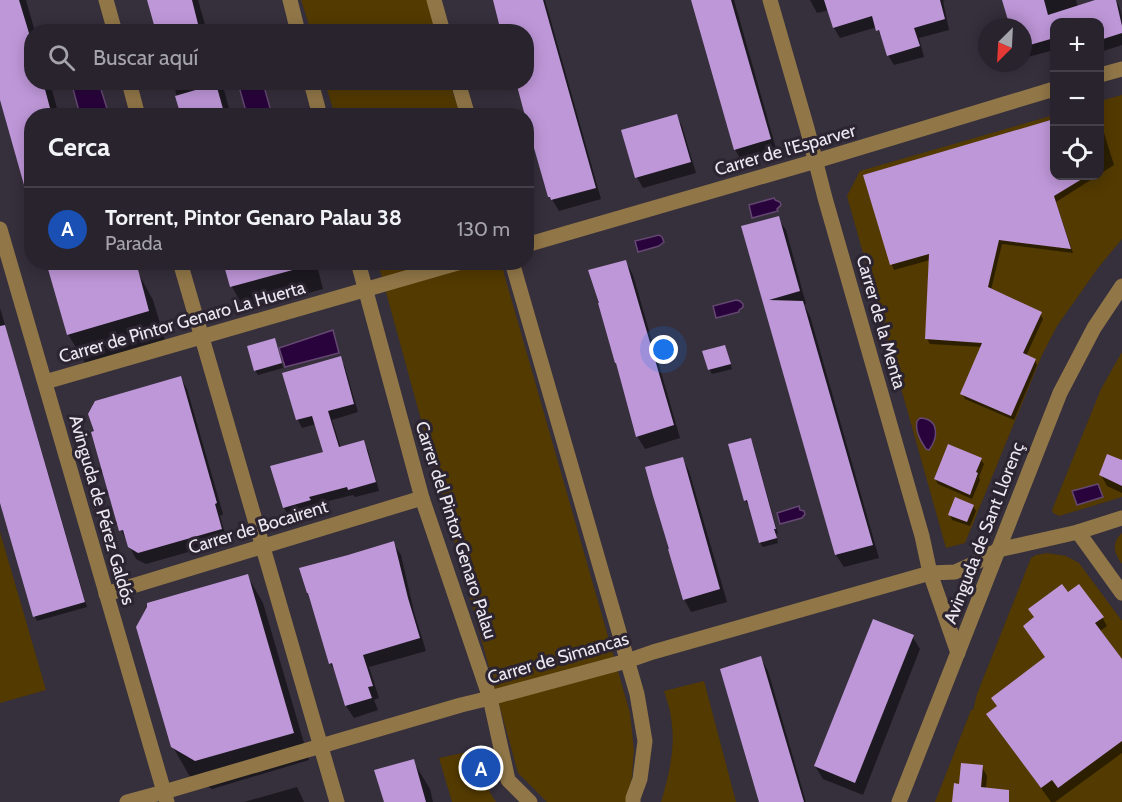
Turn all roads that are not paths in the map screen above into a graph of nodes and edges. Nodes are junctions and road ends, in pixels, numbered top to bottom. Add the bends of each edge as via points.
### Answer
1 (106, 0) edge
2 (290, 0) edge
3 (434, 0) edge
4 (770, 0) edge
5 (113, 24) edge
6 (296, 24) edge
7 (441, 24) edge
8 (1122, 69) edge
9 (1104, 74) edge
10 (131, 90) edge
11 (313, 90) edge
12 (460, 90) edge
13 (1050, 90) edge
14 (136, 108) edge
15 (318, 108) edge
16 (466, 108) edge
17 (816, 161) junction
18 (0, 229) edge
19 (534, 243) edge
20 (182, 270) edge
21 (360, 270) edge
22 (433, 270) edge
23 (514, 270) edge
24 (1122, 286) edge
25 (365, 289) junction
26 (201, 337) junction
27 (45, 382) junction
28 (422, 498) junction
29 (1122, 518) edge
30 (1078, 532) junction
31 (263, 545) junction
32 (998, 550) junction
33 (930, 573) junction
34 (1122, 593) edge
35 (106, 594) junction
36 (958, 653) junction
37 (627, 661) junction
38 (490, 698) junction
39 (321, 746) junction
40 (166, 797) edge
41 (127, 802) edge
42 (337, 802) edge
43 (530, 802) edge
44 (633, 802) edge
45 (899, 802) edge

1 - 5 street
2 - 6 street
3 - 7 street
4 - 17 street, Carrer de la Menta
8 - 9 street
10 - 14 street
11 - 15 street
12 - 16 street
13 - 17 street, Carrer de l'Esparver
17 - 19 street, Carrer de l'Esparver
17 - 33 street, Carrer de la Menta
18 - 27 street, Avinguda de Pérez Galdós
20 - 26 street
21 - 25 street, Carrer del Pintor Genaro Palau
22 - 25 street
23 - 37 street
24 - 32 street, Avinguda de Sant Llorenç via 1059,393
25 - 26 street, Carrer de Pintor Genaro La Huerta
25 - 28 street, Carrer del Pintor Genaro Palau
26 - 27 street, Carrer de Pintor Genaro La Huerta
26 - 31 street
27 - 35 street, Avinguda de Pérez Galdós
28 - 31 street, Carrer de Bocairent
28 - 38 street, Carrer del Pintor Genaro Palau
29 - 30 street, Carrer de Simancas
30 - 32 street, Carrer de Simancas
30 - 34 street
31 - 35 street, Carrer de Bocairent
31 - 39 street
32 - 33 street, Carrer de Simancas via 955,572
32 - 36 street, Avinguda de Sant Llorenç
33 - 36 street, Carrer de la Menta
33 - 37 street, Carrer de Simancas
35 - 40 street, Avinguda de Pérez Galdós
36 - 45 street, Avinguda de Sant Llorenç
37 - 38 street, Carrer de Simancas
37 - 44 street via 645,741
38 - 39 street, Carrer de Simancas
38 - 43 street, Carrer del Pintor Genaro Palau via 508,780
39 - 40 street, Carrer de Simancas
39 - 42 street
40 - 41 street, Carrer de Simancas

